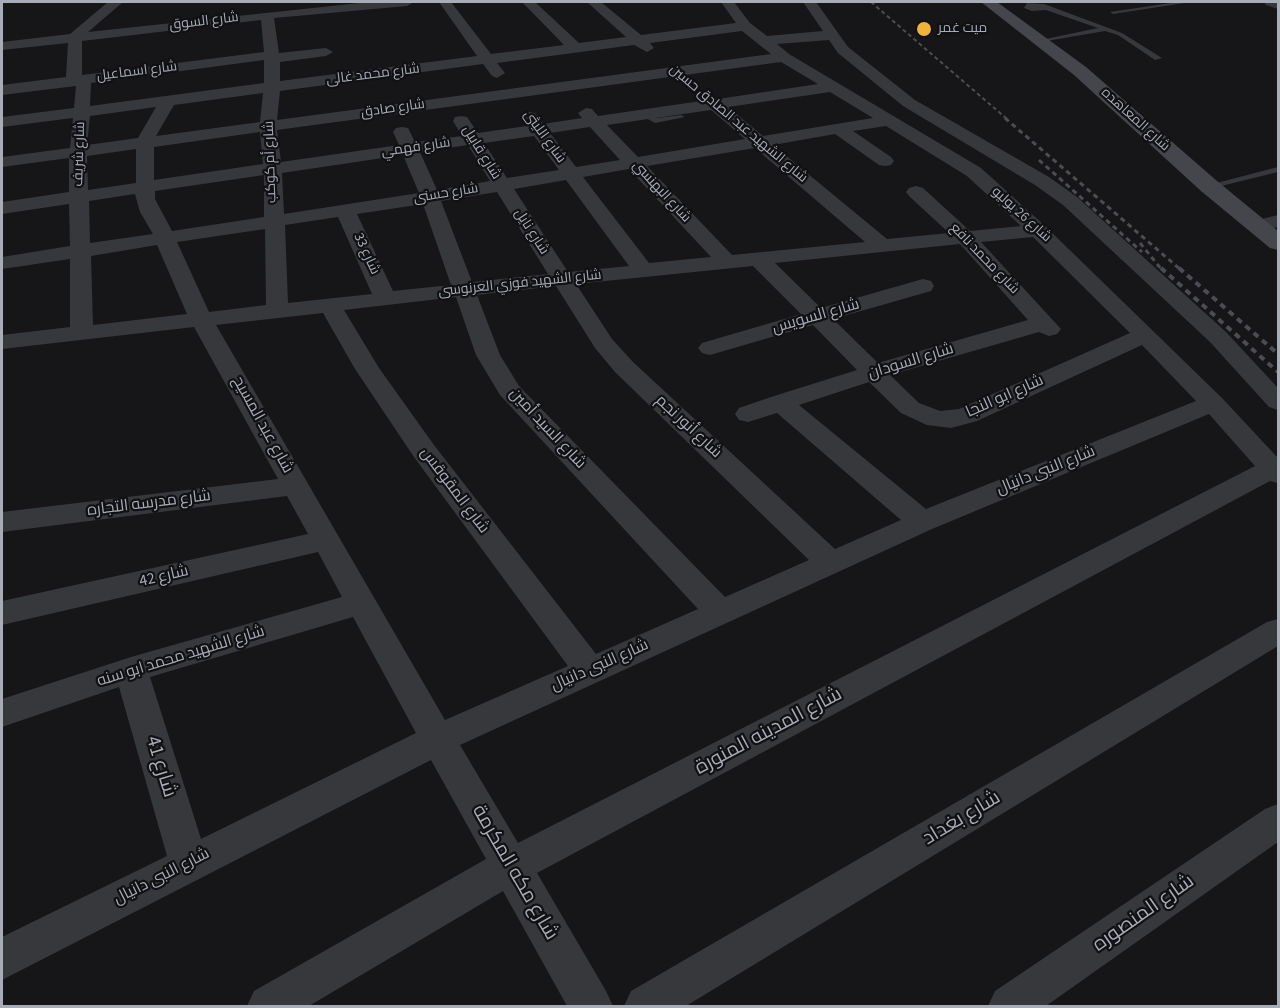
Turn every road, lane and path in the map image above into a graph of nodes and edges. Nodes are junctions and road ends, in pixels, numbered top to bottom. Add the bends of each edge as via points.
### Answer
1 (116, 2) edge
2 (407, 2) edge
3 (445, 2) edge
4 (528, 2) edge
5 (593, 2) edge
6 (728, 2) edge
7 (810, 2) edge
8 (1157, 2) edge
9 (1188, 2) edge
10 (1271, 2) edge
11 (1029, 5) edge
12 (1164, 5) junction
13 (1278, 5) edge
14 (302, 7) edge
15 (996, 7) edge
16 (174, 9) dead end
17 (1113, 12) dead end
18 (267, 15) junction
19 (178, 25) junction
20 (745, 26) junction
21 (1104, 29) junction
22 (832, 35) junction
23 (75, 37) junction
24 (639, 40) junction
25 (523, 41) dead end
26 (762, 41) junction
27 (1043, 41) junction
28 (2, 46) edge
29 (576, 48) junction
30 (560, 51) junction
31 (326, 52) dead end
32 (535, 54) junction
33 (272, 57) junction
34 (784, 57) junction
35 (1158, 58) dead end
36 (488, 60) junction
37 (731, 64) junction
38 (675, 72) junction
39 (74, 80) junction
40 (588, 83) junction
41 (563, 86) junction
42 (273, 87) junction
43 (831, 87) junction
44 (2, 90) edge
45 (512, 93) junction
46 (774, 97) junction
47 (168, 101) junction
48 (716, 106) junction
49 (791, 108) dead end
50 (393, 109) junction
51 (81, 112) junction
52 (647, 115) junction
53 (681, 117) dead end
54 (461, 120) dead end
55 (808, 120) dead end
56 (890, 120) junction
57 (2, 122) edge
58 (595, 123) junction
59 (268, 125) junction
60 (538, 130) junction
61 (831, 130) junction
62 (473, 140) junction
63 (145, 142) junction
64 (761, 143) junction
65 (410, 149) junction
66 (78, 152) junction
67 (885, 161) dead end
68 (2, 162) edge
69 (634, 163) junction
70 (273, 168) junction
71 (1278, 170) edge
72 (570, 173) junction
73 (501, 185) junction
74 (1209, 186) junction
75 (145, 187) junction
76 (916, 192) dead end
77 (78, 197) junction
78 (430, 197) junction
79 (2, 208) edge
80 (345, 210) junction
81 (273, 221) junction
82 (1278, 221) edge
83 (1257, 226) junction
84 (1038, 230) junction
85 (164, 238) junction
86 (966, 238) junction
87 (1278, 243) edge
88 (883, 246) junction
89 (80, 251) junction
90 (758, 259) junction
91 (728, 262) junction
92 (2, 263) edge
93 (644, 271) junction
94 (561, 279) junction
95 (923, 286) dead end
96 (464, 290) junction
97 (386, 299) junction
98 (330, 305) junction
99 (277, 310) junction
100 (817, 317) junction
101 (204, 320) junction
102 (1046, 326) joint
103 (82, 333) junction
104 (1145, 335) junction
105 (2, 342) edge
106 (710, 348) dead end
107 (874, 372) junction
108 (780, 402) junction
109 (1278, 402) edge
110 (1213, 403) junction
111 (748, 414) dead end
112 (1276, 471) edge
113 (297, 486) junction
114 (2, 522) edge
115 (922, 522) junction
116 (327, 540) junction
117 (831, 563) junction
118 (362, 603) junction
119 (720, 612) junction
120 (2, 614) edge
121 (1278, 631) edge
122 (131, 670) junction
123 (590, 670) junction
124 (2, 713) edge
125 (438, 739) junction
126 (1278, 821) edge
127 (189, 863) junction
128 (512, 867) junction
129 (2, 959) edge
130 (269, 1006) edge
131 (591, 1006) edge
132 (646, 1006) edge
133 (1010, 1006) edge

1 - 23 street
2 - 14 street, شارع السوق
3 - 36 street, شارع الليثى
4 - 29 street
5 - 24 street, شارع الشهيد عبد الصادق حسين
6 - 20 street, شارع 26 يوليو
7 - 22 street, شارع 26 يوليو
8 - 12 lane
9 - 12 lane
10 - 13 street
11 - 15 lane
11 - 21 lane
12 - 17 lane
14 - 18 street, شارع السوق
15 - 27 main road, شارع المعاهده
16 - 19 street
18 - 19 street, شارع السوق
18 - 33 street, شارع أم كوكب
19 - 23 street, شارع السوق
20 - 24 street, شارع محمد غالى
20 - 26 street, شارع 26 يوليو
21 - 27 lane
21 - 35 lane via 1126,37
22 - 26 street
22 - 109 street, شارع 26 يوليو via 843,50 909,103 1070,201 1218,338
23 - 28 street, شارع السوق
23 - 39 street, شارع شريف
24 - 29 street, شارع محمد غالى
24 - 38 street, شارع الشهيد عبد الصادق حسين
25 - 32 street
26 - 34 street, شارع 26 يوليو
27 - 74 main road, شارع المعاهده
29 - 30 street, شارع محمد غالى
30 - 32 street, شارع محمد غالى
30 - 40 street
31 - 33 street, شارع اسماعيل
32 - 36 street, شارع محمد غالى
33 - 39 street, شارع اسماعيل
33 - 42 street, شارع أم كوكب
34 - 37 street, شارع صادق
34 - 43 street, شارع 26 يوليو
36 - 42 street, شارع محمد غالى
36 - 45 street, شارع الليثى
37 - 38 street, شارع صادق
37 - 46 street
38 - 40 street, شارع صادق
38 - 48 street, شارع الشهيد عبد الصادق حسين
39 - 44 street, شارع اسماعيل
39 - 51 street, شارع شريف via 84,84
40 - 41 street, شارع صادق
41 - 45 street, شارع صادق
41 - 58 street, شارع البهنسي
42 - 47 street, شارع محمد غالى
42 - 59 street, شارع أم كوكب
43 - 46 street, شارع فهمي
43 - 56 street, شارع 26 يوليو
45 - 50 street, شارع صادق
45 - 60 street, شارع الليثى
46 - 48 street, شارع فهمي
46 - 49 street
47 - 51 street, شارع محمد غالى
47 - 63 street, شارع عبد المسيح
48 - 52 street, شارع فهمي
48 - 64 street, شارع الشهيد عبد الصادق حسين
50 - 59 street, شارع صادق
50 - 65 street, شارع السيد أمين
51 - 57 street, شارع محمد غالى
51 - 66 street, شارع شريف
52 - 53 lane via 655,121
52 - 58 street, شارع فهمي
54 - 62 street, شارع قابيل
55 - 61 street
56 - 61 street, شارع حسنى
56 - 84 street, شارع 26 يوليو via 974,172
58 - 60 street, شارع فهمي
58 - 69 street, شارع البهنسي
59 - 63 street, شارع صادق
59 - 70 street, شارع أم كوكب
60 - 62 street, شارع فهمي
60 - 72 street, شارع الليثى
61 - 64 street, شارع حسنى
61 - 67 street
62 - 65 street, شارع فهمي
62 - 73 street, شارع قابيل
63 - 66 street, شارع صادق
63 - 75 street, شارع عبد المسيح
64 - 69 street, شارع حسنى
64 - 88 street, شارع الشهيد عبد الصادق حسين
65 - 70 street, شارع فهمي
65 - 78 street, شارع السيد أمين
66 - 68 street, شارع صادق
66 - 77 street, شارع شريف
69 - 72 street, شارع حسنى
69 - 91 street, شارع البهنسي
70 - 75 street, شارع فهمي
70 - 81 street, شارع أم كوكب
71 - 74 lane
72 - 73 street, شارع حسنى
72 - 93 street, شارع الليثى
73 - 78 street, شارع حسنى
73 - 94 street, شارع نايل
74 - 83 main road, شارع المعاهده
75 - 77 street, شارع فهمي
75 - 85 street, شارع عبد المسيح via 145,199
76 - 86 street, شارع محمد نافع
77 - 79 street, شارع فهمي
77 - 89 street, شارع شريف
78 - 80 street, شارع حسنى
78 - 96 street, شارع السيد أمين
80 - 81 street, شارع حسنى
80 - 97 street, شارع 33
81 - 85 street, شارع حسنى
81 - 99 street, شارع أم كوكب
82 - 83 street
83 - 87 main road, شارع المعاهده
84 - 86 street, شارع الشهيد فوزي العرنوسى
84 - 104 street, شارع 26 يوليو
85 - 89 street, شارع حسنى
85 - 101 street, شارع عبد المسيح via 189,297
86 - 88 street, شارع الشهيد فوزي العرنوسى
86 - 102 street, شارع محمد نافع
88 - 90 street, شارع الشهيد فوزي العرنوسى
89 - 92 street, شارع حسنى
89 - 103 street, شارع شريف
90 - 91 street, شارع الشهيد فوزي العرنوسى
90 - 100 street, شارع ابو النجا
91 - 93 street, شارع الشهيد فوزي العرنوسى
93 - 94 street, شارع الشهيد فوزي العرنوسى
94 - 96 street, شارع الشهيد فوزي العرنوسى
94 - 117 street, شارع أنور نجم via 603,343 624,367
95 - 100 street, شارع السويس
96 - 97 street, شارع الشهيد فوزي العرنوسى
96 - 119 street, شارع السيد أمين via 488,354 509,390
97 - 98 street, شارع الشهيد فوزي العرنوسى
98 - 99 street, شارع الشهيد فوزي العرنوسى
98 - 123 street, شارع المقوقس via 367,369 424,452
99 - 101 street, شارع الشهيد فوزي العرنوسى
100 - 106 street, شارع السويس
100 - 107 street, شارع ابو النجا
101 - 103 street, شارع الشهيد فوزي العرنوسى
101 - 113 street, شارع عبد المسيح
102 - 107 street, شارع السودان
103 - 105 street, شارع الشهيد فوزي العرنوسى
104 - 107 street, شارع ابو النجا via 951,420 925,417 910,408
104 - 110 street, شارع 26 يوليو
107 - 108 street, شارع السودان
108 - 111 street, شارع السودان
108 - 115 street
110 - 112 street, شارع 26 يوليو
110 - 115 street, شارع النبى دانيال
112 - 128 street, شارع المدينه المنورة
113 - 114 street, شارع مدرسه التجاره
113 - 116 street, شارع عبد المسيح
115 - 117 street, شارع النبى دانيال
116 - 118 street, شارع عبد المسيح
116 - 120 street, شارع 42
117 - 119 street, شارع النبى دانيال
118 - 122 street, شارع الشهيد محمد ابو سنه
118 - 125 street, شارع عبد المسيح
119 - 123 street, شارع النبى دانيال
121 - 132 street, شارع بغداد
122 - 124 street, شارع الشهيد محمد ابو سنه
122 - 127 street, شارع 41
123 - 125 street, شارع النبى دانيال
125 - 127 street, شارع النبى دانيال
125 - 128 street, شارع مكه المكرمة
126 - 133 street, شارع المنصوره
127 - 129 street, شارع النبى دانيال
128 - 130 street, شارع المدينه المنورة
128 - 131 street, شارع مكه المكرمة

